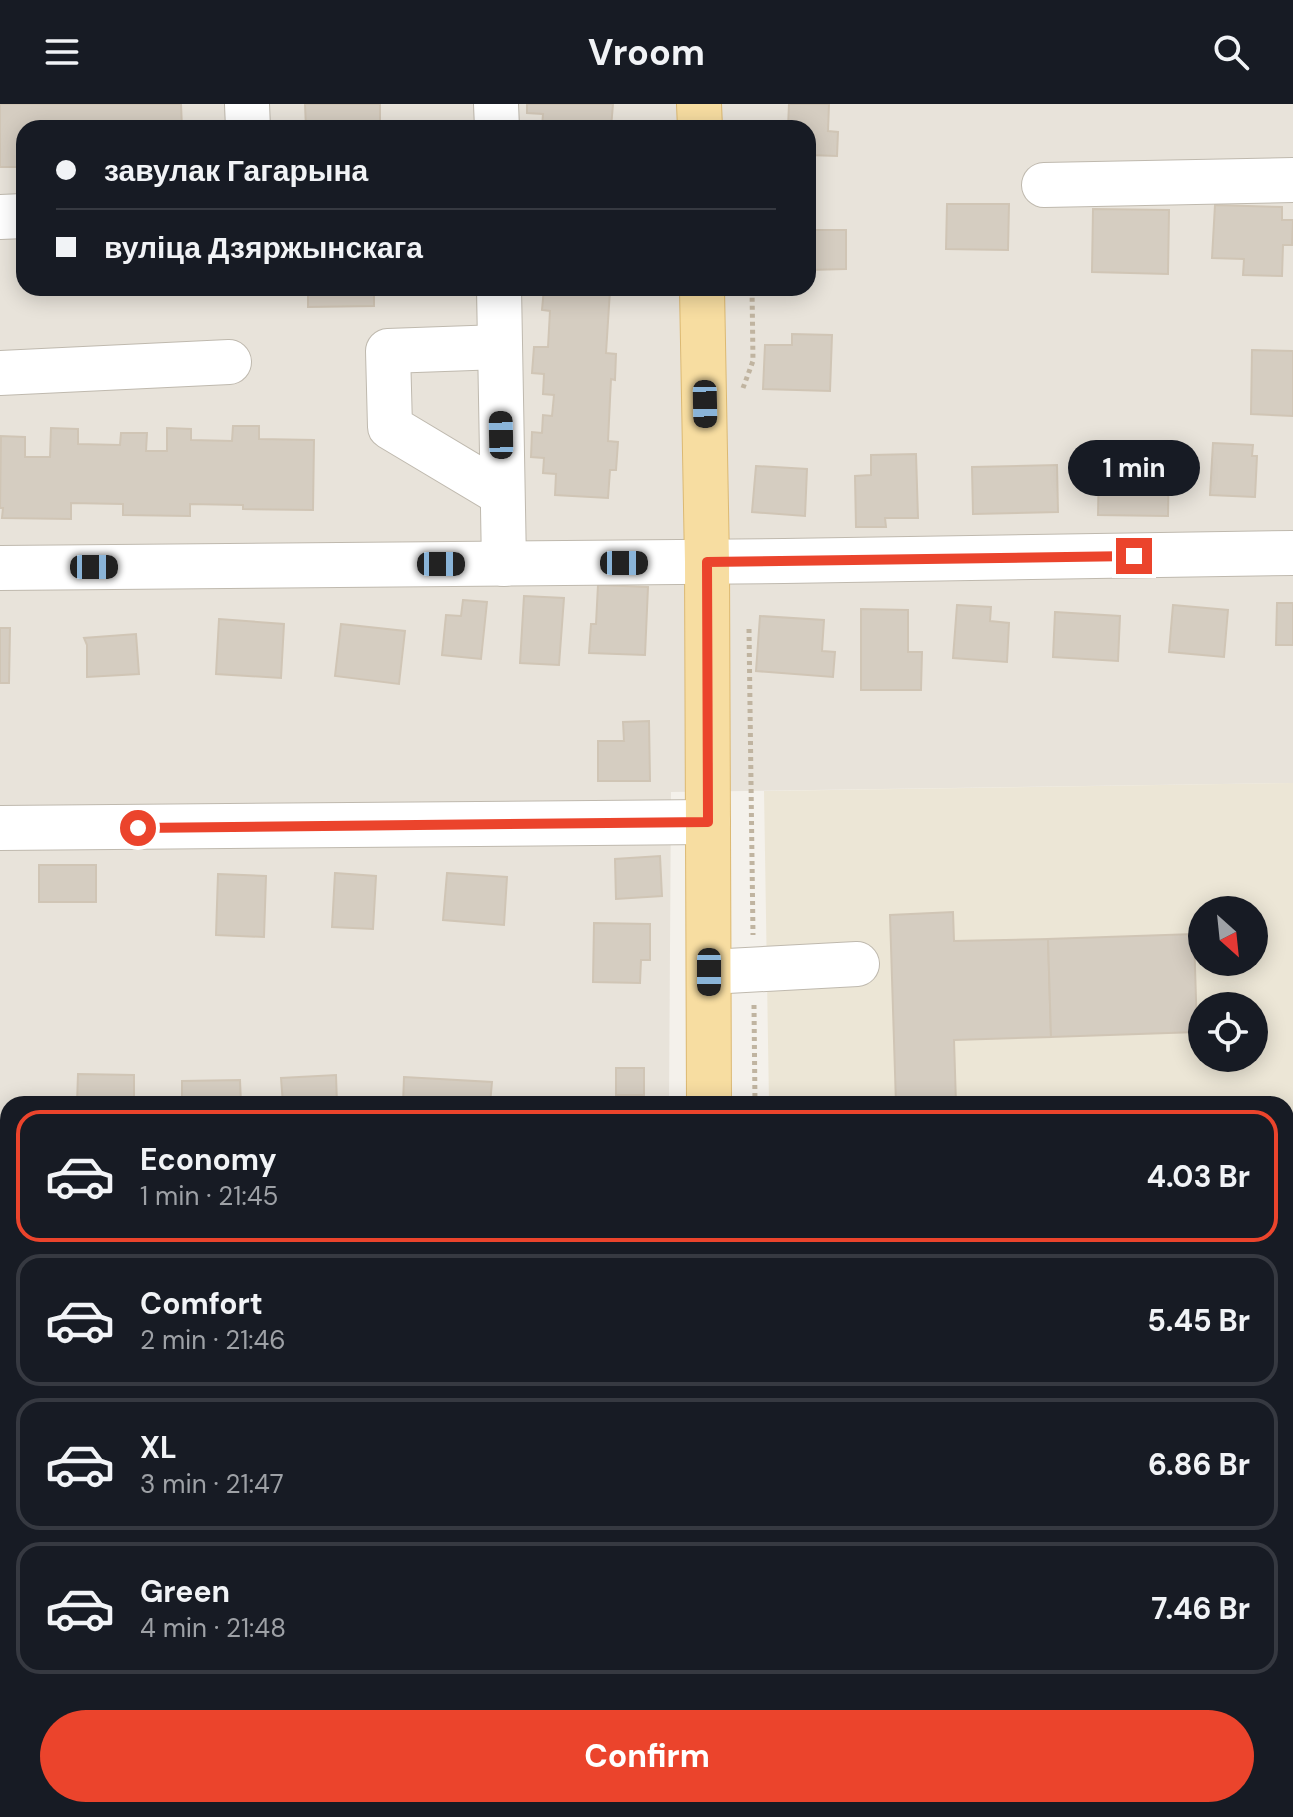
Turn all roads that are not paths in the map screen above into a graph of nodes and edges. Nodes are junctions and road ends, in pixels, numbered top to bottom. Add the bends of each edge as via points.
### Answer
1 (1293, 180) edge
2 (1044, 185) dead end
3 (499, 296) edge
4 (702, 296) edge
5 (500, 347) junction
6 (229, 362) dead end
7 (0, 373) edge
8 (502, 494) junction
9 (1293, 553) edge
10 (707, 562) junction
11 (504, 564) junction
12 (0, 568) edge
13 (708, 822) junction
14 (0, 828) edge
15 (857, 964) dead end
16 (709, 972) junction
17 (709, 1096) edge

1 - 2 street
3 - 5 street
4 - 10 main road
5 - 8 street
5 - 8 street via 388,351 390,427
6 - 7 street
8 - 11 street
9 - 10 street
10 - 11 street
10 - 13 main road
11 - 12 street
13 - 14 street
13 - 16 main road
15 - 16 street
16 - 17 main road

